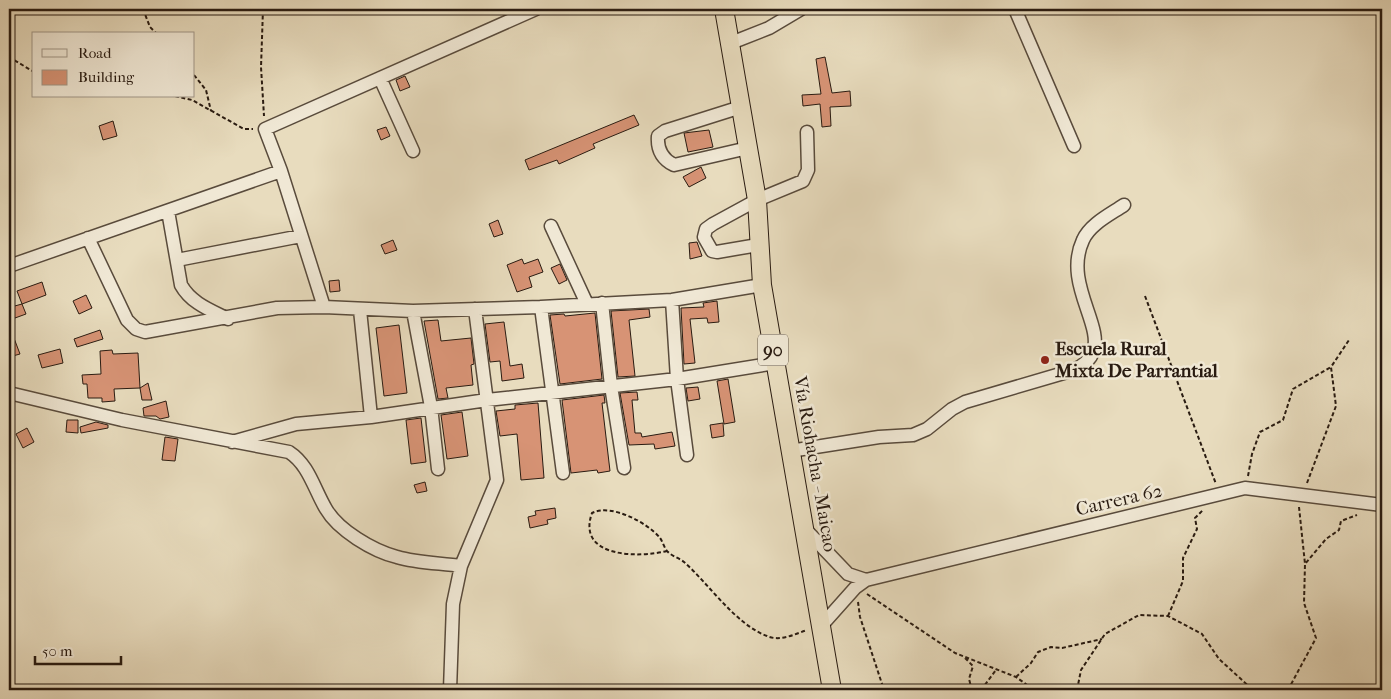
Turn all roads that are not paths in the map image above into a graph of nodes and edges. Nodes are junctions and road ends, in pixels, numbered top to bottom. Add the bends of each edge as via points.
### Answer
1 (536, 9) edge
2 (724, 9) edge
3 (801, 9) edge
4 (1016, 9) edge
5 (731, 43) junction
6 (380, 78) junction
7 (741, 107) junction
8 (807, 132) dead end
9 (1074, 146) dead end
10 (748, 148) junction
11 (413, 151) dead end
12 (281, 171) junction
13 (757, 200) junction
14 (1124, 205) dead end
15 (168, 210) junction
16 (551, 226) dead end
17 (302, 236) junction
18 (88, 238) junction
19 (758, 245) junction
20 (177, 260) junction
21 (9, 266) edge
22 (762, 285) junction
23 (672, 300) junction
24 (602, 303) junction
25 (587, 304) junction
26 (324, 307) junction
27 (541, 307) junction
28 (475, 309) junction
29 (360, 310) junction
30 (414, 312) junction
31 (228, 319) junction
32 (775, 363) junction
33 (677, 379) junction
34 (611, 386) junction
35 (9, 392) edge
36 (553, 393) junction
37 (487, 400) junction
38 (431, 407) junction
39 (371, 418) junction
40 (232, 442) junction
41 (790, 451) junction
42 (688, 455) dead end
43 (624, 468) dead end
44 (438, 469) dead end
45 (563, 473) dead end
46 (1382, 505) edge
47 (804, 528) junction
48 (461, 566) junction
49 (866, 580) junction
50 (822, 625) junction
51 (450, 690) edge
52 (832, 690) edge

1 - 6 street
2 - 5 highway, Vía Riohacha - Maicao / 90
3 - 5 street via 769,28
4 - 9 street
5 - 7 highway, Vía Riohacha - Maicao / 90
6 - 11 street
6 - 12 street via 265,129
7 - 10 highway, Vía Riohacha - Maicao / 90
7 - 10 street via 665,131 658,136 658,145 666,161 674,165
8 - 13 street via 808,170 803,181
10 - 13 highway, Vía Riohacha - Maicao / 90
12 - 15 street
12 - 17 street
13 - 19 highway, Vía Riohacha - Maicao / 90
13 - 19 street via 713,224 706,230 704,238 712,251 717,252
14 - 41 street via 1092,228 1083,240 1076,271 1095,338 1094,352 1086,363 1074,370 965,402 913,435
15 - 18 street
15 - 20 street
16 - 25 street
17 - 20 street
17 - 26 street
18 - 21 street
18 - 31 street via 127,320 136,329 152,332
19 - 22 highway, Vía Riohacha - Maicao / 90
20 - 31 street via 180,285 186,295
22 - 23 street
22 - 32 highway, Vía Riohacha - Maicao / 90
23 - 24 street
23 - 33 street
24 - 25 street
24 - 34 street
25 - 27 street
26 - 29 street
26 - 31 street via 277,308
27 - 28 street
27 - 36 street
28 - 30 street
28 - 37 street
29 - 30 street
29 - 39 street
30 - 38 street
32 - 33 street
32 - 41 highway, Vía Riohacha - Maicao / 90
33 - 34 street
33 - 42 street
34 - 36 street
34 - 43 street
35 - 40 street via 122,420
36 - 37 street
36 - 45 street
37 - 38 street
37 - 48 street via 497,480
38 - 39 street
38 - 44 street
39 - 40 street via 296,424
40 - 48 street via 289,452 298,458 326,510 353,537 396,557
41 - 47 highway, Vía Riohacha - Maicao / 90
46 - 49 street, Carrera 62 via 1245,488
47 - 49 street via 848,574
47 - 50 highway, Vía Riohacha - Maicao / 90
48 - 51 street via 453,604
49 - 50 street, Carrera 62
50 - 52 highway, Vía Riohacha - Maicao / 90

